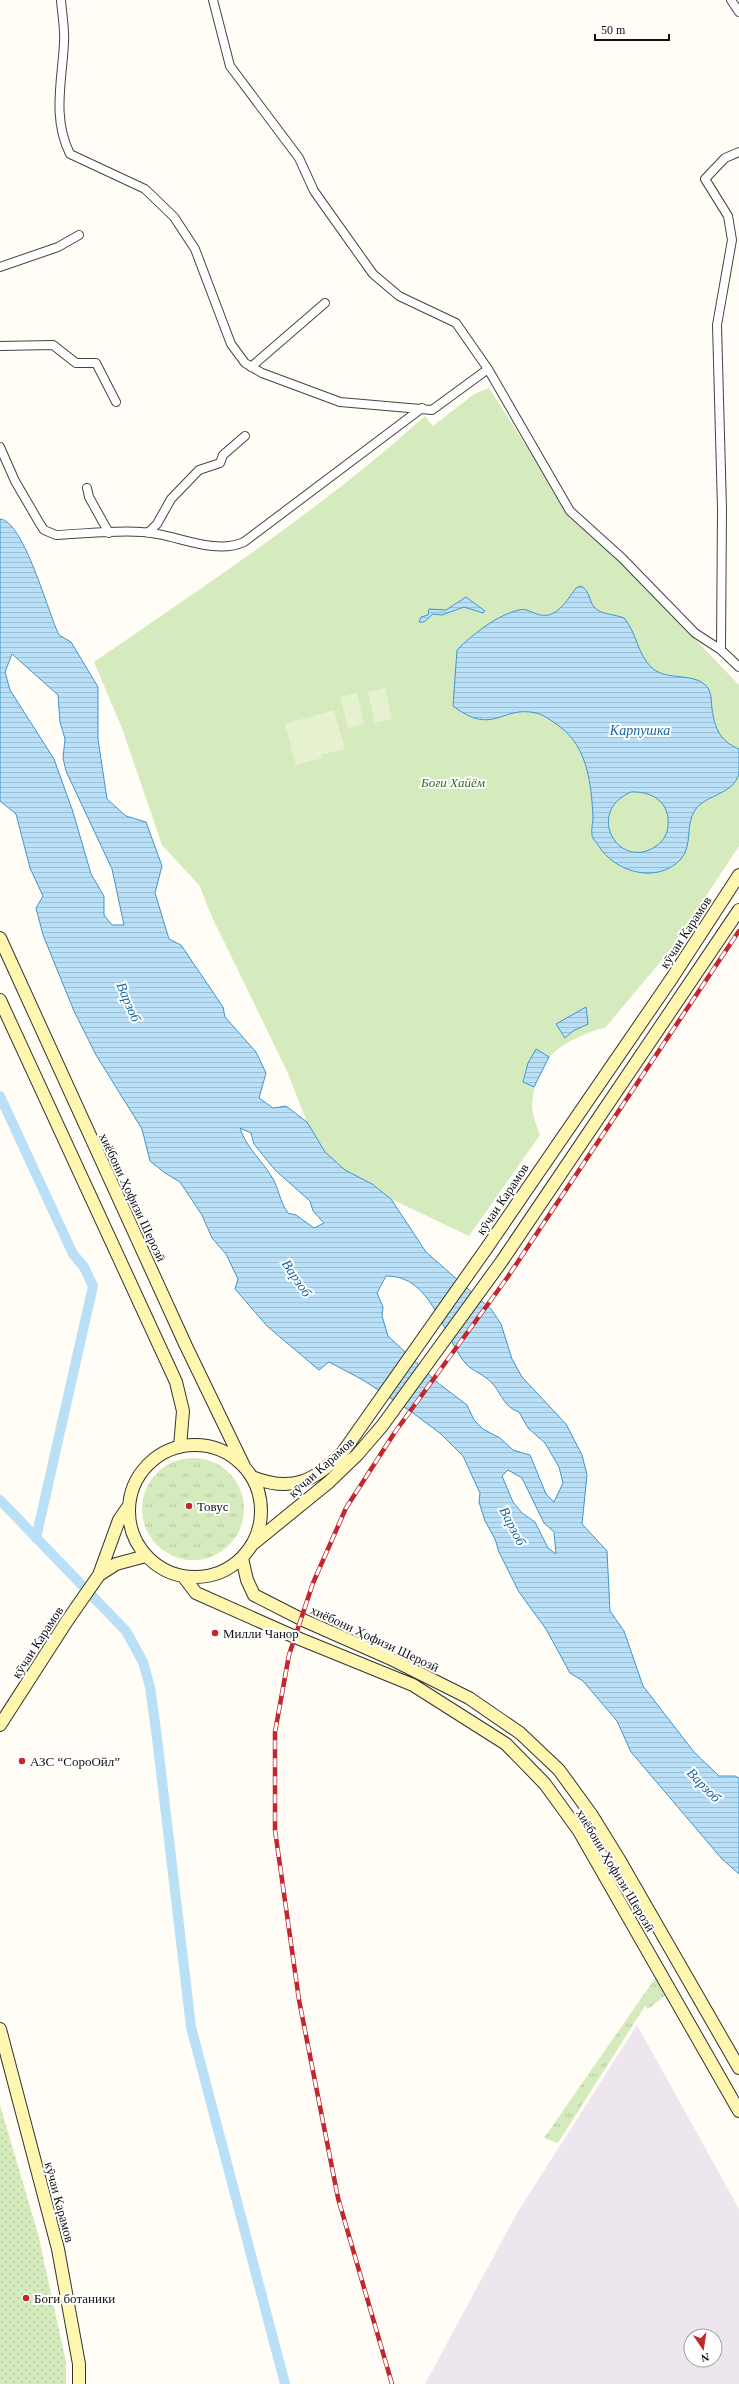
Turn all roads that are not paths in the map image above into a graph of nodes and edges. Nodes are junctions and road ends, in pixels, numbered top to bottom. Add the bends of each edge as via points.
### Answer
1 (61, 0) edge
2 (213, 0) edge
3 (731, 0) edge
4 (739, 12) edge
5 (739, 152) edge
6 (78, 235) dead end
7 (0, 266) edge
8 (326, 303) dead end
9 (0, 346) edge
10 (251, 367) junction
11 (488, 369) junction
12 (116, 402) dead end
13 (422, 408) junction
14 (245, 436) dead end
15 (0, 448) edge
16 (87, 488) dead end
17 (109, 533) junction
18 (148, 533) junction
19 (721, 650) junction
20 (739, 667) edge
21 (739, 875) edge
22 (739, 910) edge
23 (0, 938) edge
24 (0, 1000) edge
25 (180, 1446) junction
26 (244, 1466) junction
27 (252, 1477) junction
28 (128, 1507) junction
29 (254, 1543) junction
30 (146, 1556) junction
31 (242, 1558) junction
32 (99, 1575) junction
33 (183, 1576) junction
34 (0, 1725) edge
35 (620, 1861) junction
36 (602, 1871) junction
37 (0, 2029) edge
38 (739, 2068) edge
39 (739, 2111) edge
40 (79, 2384) edge

1 - 10 street via 65,41 58,103 62,131 70,154 145,189 174,217 195,249 231,344 237,355
2 - 11 street via 230,66 299,158 314,191 373,274 400,296 456,323
3 - 4 street
5 - 19 street via 726,158 705,179 728,216 732,240 717,326 722,509
6 - 7 street via 58,247
8 - 10 street
9 - 12 street via 53,345 76,363 96,363
10 - 13 street via 340,402
11 - 13 street via 432,410
11 - 19 street via 570,511 622,558 695,633
13 - 18 street via 236,546 213,545
14 - 18 street via 223,455 220,463 199,470 171,499 157,524
15 - 17 street via 25,499 44,530 56,535
16 - 17 street via 89,497
17 - 18 street
19 - 20 street
21 - 27 main road, кӯчаи Карамов via 672,978 343,1452 312,1479 275,1484
22 - 29 main road, кӯчаи Карамов via 502,1261 382,1426 329,1482
23 - 26 main road, хиёбони Ҳофизи Шерозӣ via 183,1339
24 - 25 main road via 176,1382 183,1411
25 - 26 main road, хиёбони Ҳофизи Шерозӣ via 214,1448 230,1455
25 - 28 main road, хиёбони Ҳофизи Шерозӣ via 150,1462 132,1490
26 - 27 main road, хиёбони Ҳофизи Шерозӣ
27 - 29 main road, хиёбони Ҳофизи Шерозӣ via 260,1499 261,1521
28 - 30 main road, хиёбони Ҳофизи Шерозӣ via 130,1525 136,1542
28 - 32 main road, кӯчаи Карамов via 119,1520
29 - 31 main road, хиёбони Ҳофизи Шерозӣ
30 - 32 main road, кӯчаи Карамов via 116,1564
30 - 33 main road, хиёбони Ҳофизи Шерозӣ via 163,1569
31 - 33 main road, хиёбони Ҳофизи Шерозӣ via 221,1572 208,1576
31 - 35 main road, хиёбони Ҳофизи Шерозӣ via 247,1580 254,1595 462,1695 520,1733 558,1770 591,1814
32 - 34 main road, кӯчаи Карамов
33 - 36 main road, хиёбони Ҳофизи Шерозӣ via 196,1593 413,1685 506,1744 545,1784 579,1831
35 - 36 main road
35 - 38 main road, хиёбони Ҳофизи Шерозӣ
36 - 39 main road, хиёбони Ҳофизи Шерозӣ
37 - 40 main road, кӯчаи Карамов via 58,2249 80,2364

